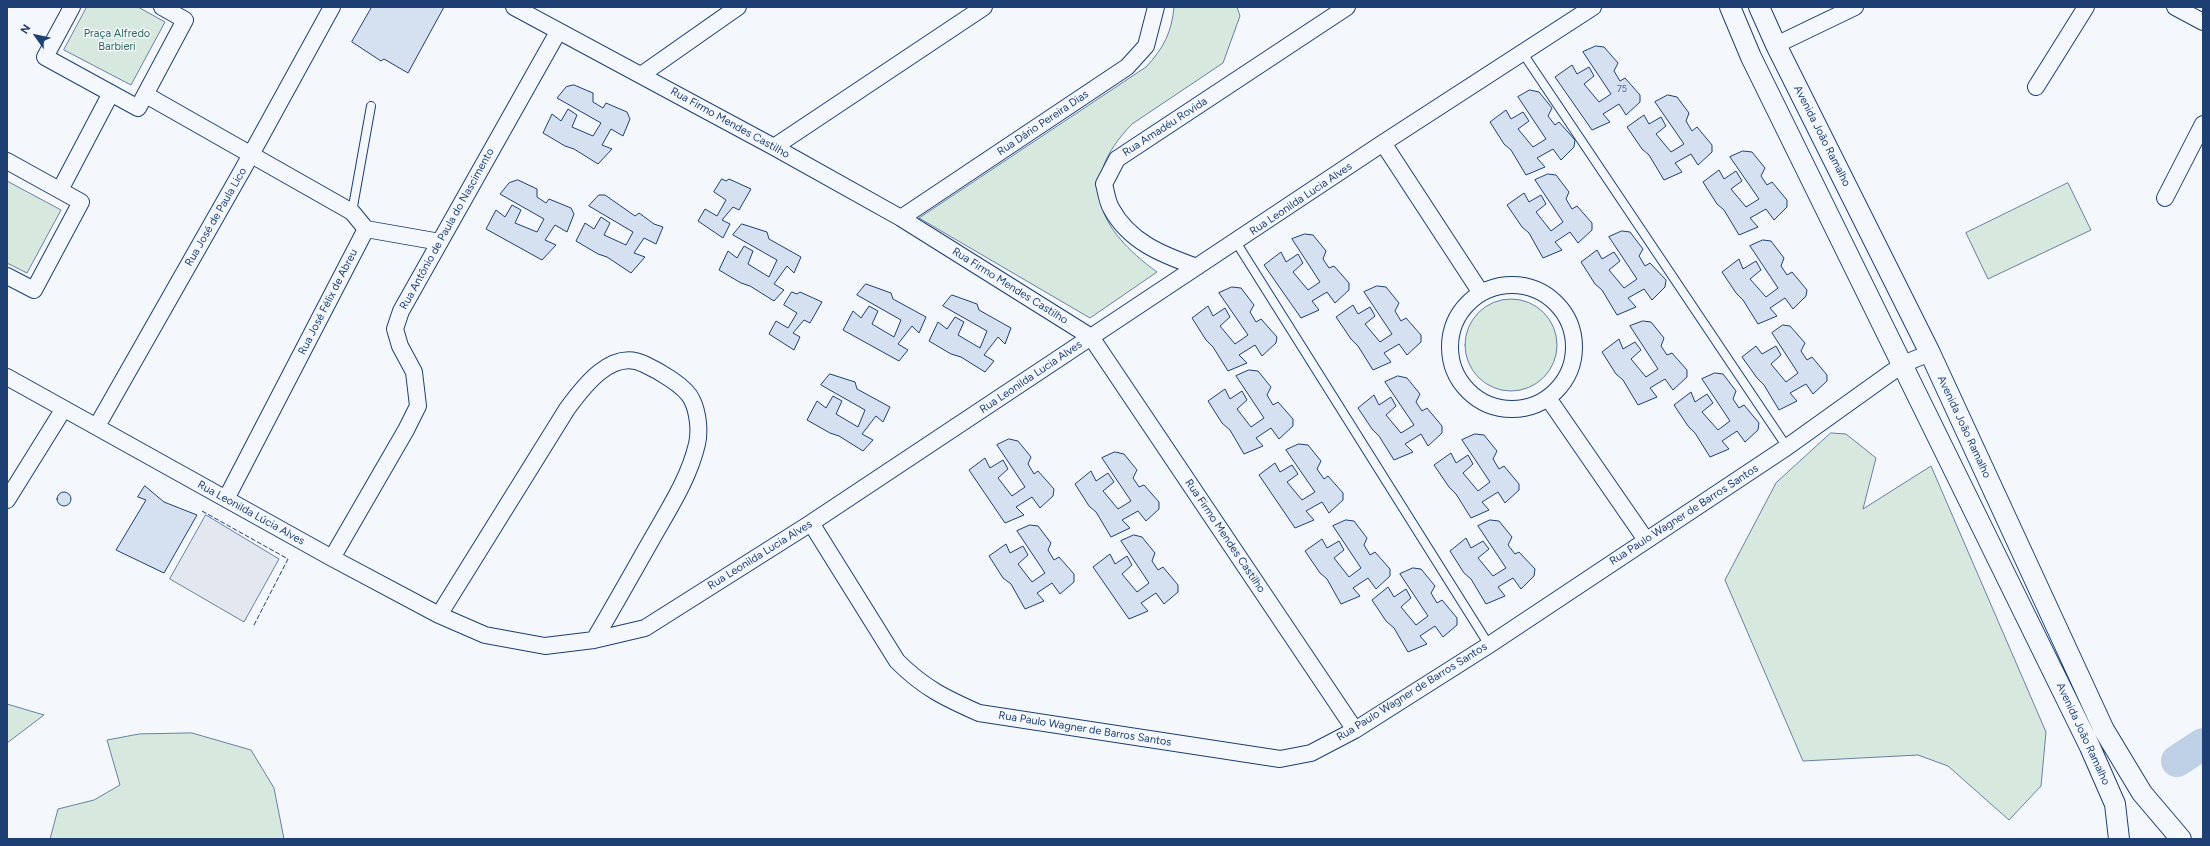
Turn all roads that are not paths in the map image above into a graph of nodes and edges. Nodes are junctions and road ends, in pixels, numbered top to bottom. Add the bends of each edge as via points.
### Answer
1 (72, 7) edge
2 (162, 7) edge
3 (332, 7) edge
4 (514, 7) edge
5 (738, 7) edge
6 (984, 7) edge
7 (1156, 7) edge
8 (1347, 7) edge
9 (1593, 7) edge
10 (1730, 7) edge
11 (1759, 7) edge
12 (1855, 7) edge
13 (2086, 7) edge
14 (2175, 7) edge
15 (2203, 22) edge
16 (558, 32) junction
17 (1776, 45) junction
18 (1522, 52) junction
19 (641, 75) junction
20 (2036, 86) dead end
21 (111, 93) junction
22 (146, 94) junction
23 (371, 106) dead end
24 (2203, 124) edge
25 (1383, 143) junction
26 (774, 147) junction
27 (251, 155) junction
28 (7, 161) edge
29 (60, 190) junction
30 (2165, 198) dead end
31 (352, 212) junction
32 (901, 218) junction
33 (366, 229) junction
34 (440, 242) junction
35 (1236, 242) junction
36 (1197, 267) junction
37 (7, 276) edge
38 (1481, 293) junction
39 (1090, 337) junction
40 (1930, 354) junction
41 (1903, 364) junction
42 (7, 377) edge
43 (1548, 398) junction
44 (63, 410) junction
45 (97, 426) junction
46 (1787, 447) junction
47 (226, 499) junction
48 (7, 500) edge
49 (811, 524) junction
50 (1646, 540) junction
51 (332, 558) junction
52 (439, 615) junction
53 (594, 640) junction
54 (1489, 644) junction
55 (1355, 730) junction
56 (2119, 839) edge
57 (2181, 839) edge

1 - 21 street via 45,57
2 - 22 street via 185,20
3 - 27 street, Rua José de Paula Lico
4 - 16 street, Rua Firmo Mendes Castilho
5 - 19 street
6 - 26 street
7 - 32 street, Rua Dário Pereira Dias via 1146,46 1127,67
8 - 36 street, Rua Amadéu Rovida via 1117,159 1104,184 1110,207 1126,229 1146,246
9 - 18 street, Rua Leonilda Lucia Alves
10 - 41 street, Avenida João Ramalho via 1751,57
11 - 17 street, Avenida João Ramalho
12 - 17 street
13 - 20 street
14 - 15 street
16 - 19 street, Rua Firmo Mendes Castilho
16 - 34 street, Rua Antônio de Paula do Nascimento
17 - 40 street, Avenida João Ramalho
18 - 25 street, Rua Leonilda Lucia Alves
18 - 46 lane
19 - 26 street, Rua Firmo Mendes Castilho
21 - 22 street via 138,108
21 - 29 street
22 - 27 street
23 - 31 lane
24 - 30 street
25 - 35 street, Rua Leonilda Lucia Alves
25 - 38 street
26 - 32 street, Rua Firmo Mendes Castilho
27 - 31 street
27 - 45 street, Rua José de Paula Lico
28 - 29 street
29 - 37 street via 81,202 34,290
31 - 33 street
32 - 39 street, Rua Firmo Mendes Castilho
33 - 34 street
33 - 47 street, Rua José Félix de Abreu
34 - 51 street, Rua Antônio de Paula do Nascimento via 401,311 395,329 400,346 414,372 418,406
35 - 36 street, Rua Leonilda Lucia Alves
35 - 54 lane
36 - 39 street, Rua Leonilda Lucia Alves
38 - 43 street via 1500,286 1521,285 1541,292 1558,304 1570,322 1574,342 1572,364 1563,383
38 - 43 street via 1464,308 1453,327 1449,350 1454,371 1462,384 1484,404 1506,410 1528,408
39 - 49 street, Rua Leonilda Lucia Alves
39 - 55 street, Rua Firmo Mendes Castilho
40 - 41 street, Rua Paulo Wagner de Barros Santos
40 - 57 street, Avenida João Ramalho via 2104,730 2142,793
41 - 46 street, Rua Paulo Wagner de Barros Santos
41 - 56 street, Avenida João Ramalho via 2090,747 2115,804
42 - 44 street, Rua Leonilda Lúcia Alves
43 - 50 street
44 - 45 street, Rua Leonilda Lúcia Alves
44 - 48 street
45 - 47 street, Rua Leonilda Lúcia Alves
46 - 50 street, Rua Paulo Wagner de Barros Santos
47 - 51 street, Rua Leonilda Lúcia Alves
49 - 53 street, Rua Leonilda Lucia Alves via 645,628
49 - 55 street, Rua Paulo Wagner de Barros Santos via 897,661 915,679 939,695 979,713 1280,759 1311,753
50 - 54 street, Rua Paulo Wagner de Barros Santos
51 - 52 street, Rua Leonilda Lúcia Alves
52 - 53 street, Rua Leonilda Lucia Alves via 485,635 545,646
52 - 53 street via 567,408 602,369 625,360 642,363 677,384 692,398 698,418 697,443 684,482
54 - 55 street, Rua Paulo Wagner de Barros Santos

